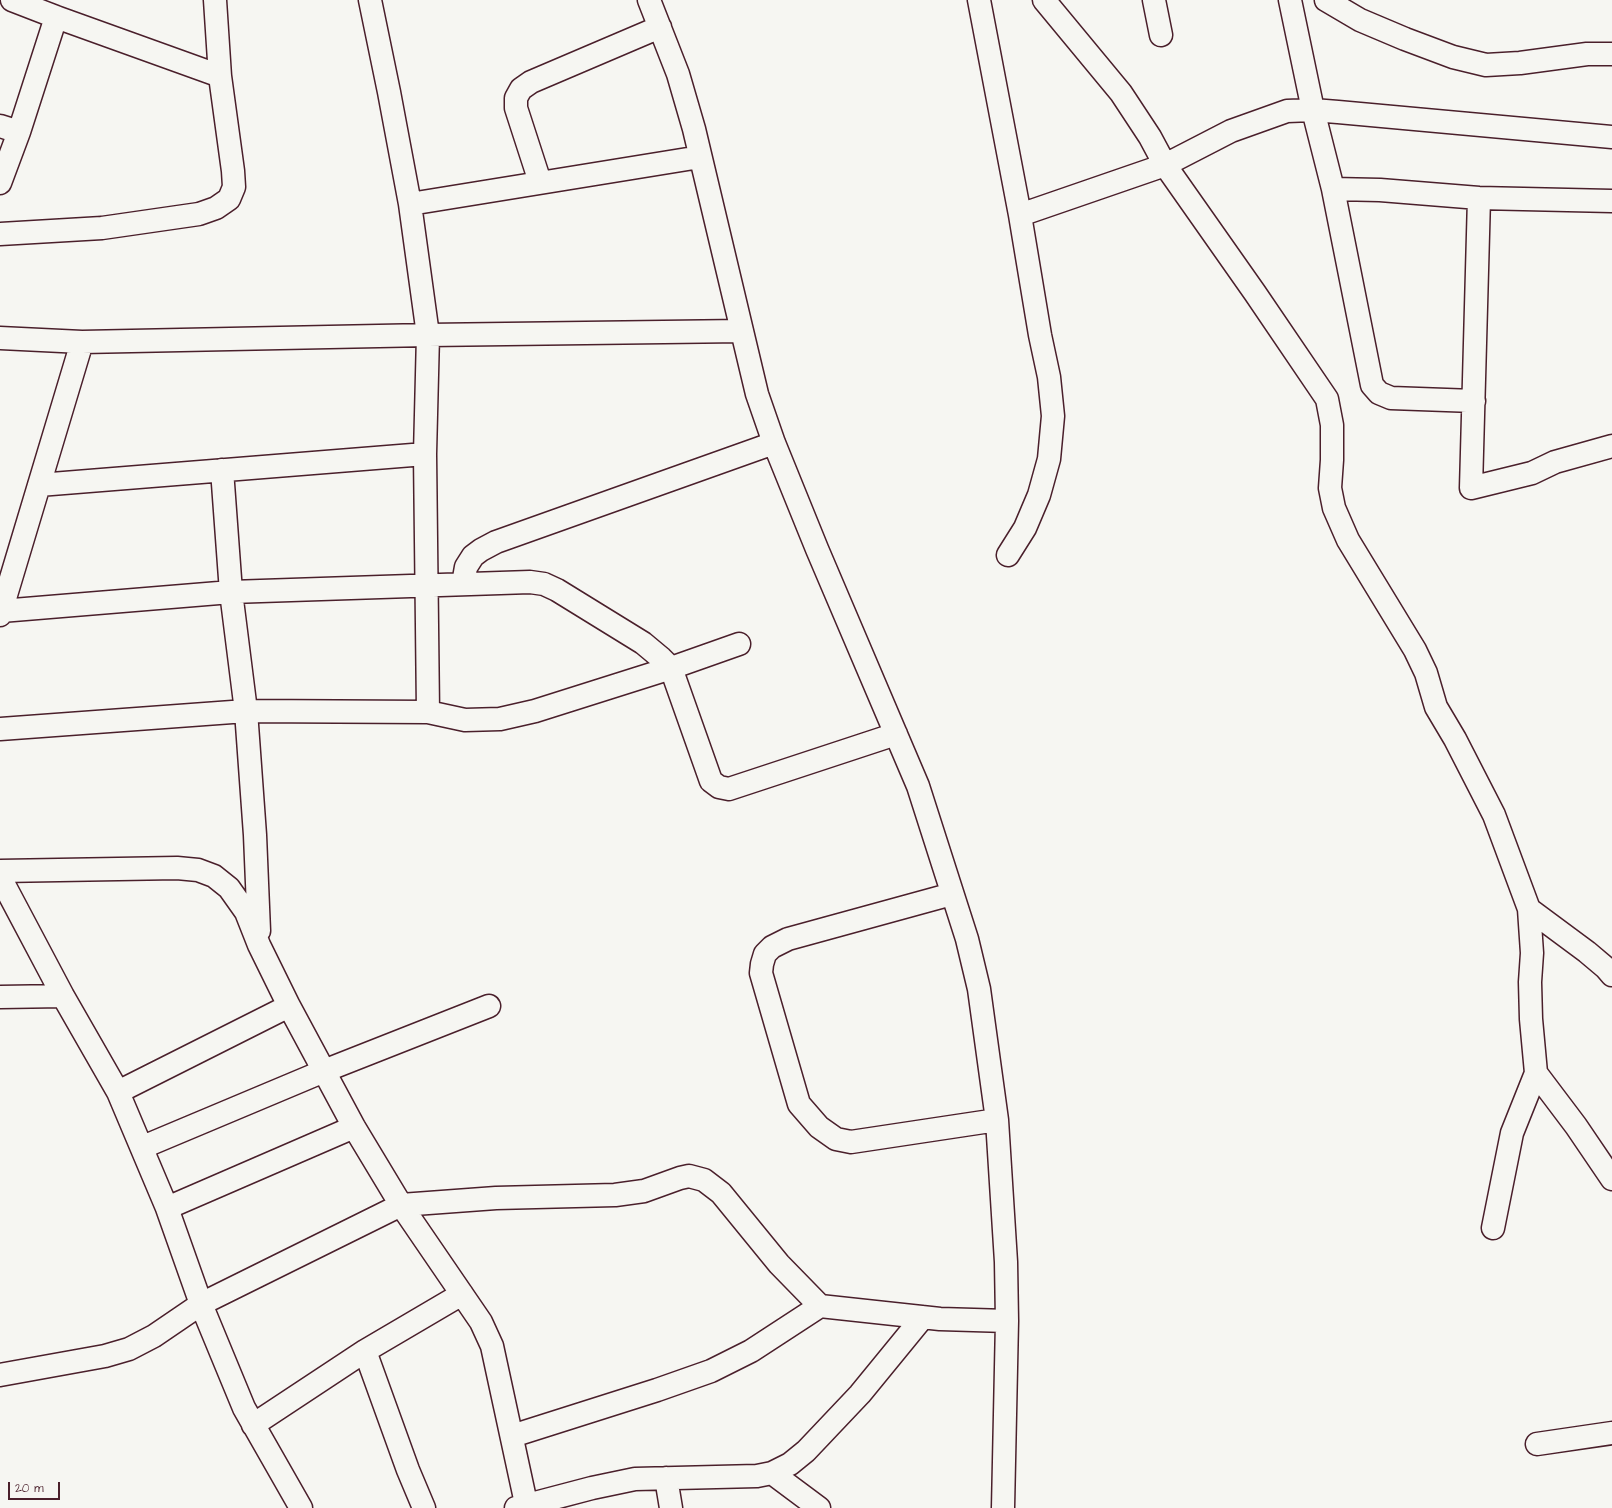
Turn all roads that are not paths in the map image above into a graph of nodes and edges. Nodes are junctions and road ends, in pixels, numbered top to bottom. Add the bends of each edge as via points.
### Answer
1 (12, 0) edge
2 (216, 0) edge
3 (370, 0) edge
4 (649, 0) edge
5 (979, 0) edge
6 (1044, 0) edge
7 (1154, 0) edge
8 (1290, 0) edge
9 (1326, 0) edge
10 (56, 17) junction
11 (660, 27) junction
12 (1161, 35) dead end
13 (1612, 54) edge
14 (220, 76) junction
15 (1313, 110) junction
16 (9, 129) edge
17 (1612, 137) edge
18 (700, 157) junction
19 (1164, 164) junction
20 (540, 182) junction
21 (0, 183) edge
22 (1333, 189) junction
23 (1479, 198) junction
24 (1612, 201) edge
25 (410, 204) junction
26 (1020, 215) junction
27 (0, 234) edge
28 (742, 331) junction
29 (428, 334) junction
30 (0, 338) edge
31 (82, 342) junction
32 (1474, 401) junction
33 (774, 444) junction
34 (1612, 446) edge
35 (425, 454) junction
36 (222, 470) junction
37 (39, 485) junction
38 (1008, 555) dead end
39 (463, 584) junction
40 (426, 585) junction
41 (231, 592) junction
42 (0, 613) edge
43 (739, 644) dead end
44 (671, 668) junction
45 (246, 711) junction
46 (428, 712) junction
47 (0, 729) edge
48 (896, 734) junction
49 (0, 871) edge
50 (0, 877) edge
51 (952, 894) junction
52 (1529, 909) junction
53 (259, 945) junction
54 (1612, 975) edge
55 (63, 996) junction
56 (0, 998) edge
57 (289, 1006) junction
58 (489, 1006) dead end
59 (324, 1071) junction
60 (1536, 1073) junction
61 (118, 1092) junction
62 (997, 1120) junction
63 (354, 1127) junction
64 (143, 1148) junction
65 (1612, 1179) edge
66 (401, 1205) junction
67 (167, 1208) junction
68 (1493, 1228) dead end
69 (462, 1294) junction
70 (201, 1304) junction
71 (820, 1306) junction
72 (922, 1317) junction
73 (1007, 1321) junction
74 (365, 1350) junction
75 (0, 1375) edge
76 (253, 1425) junction
77 (1612, 1433) edge
78 (512, 1436) junction
79 (1537, 1444) dead end
80 (772, 1473) junction
81 (666, 1478) junction
82 (523, 1507) edge
83 (301, 1508) edge
84 (424, 1508) edge
85 (671, 1508) edge
86 (819, 1508) edge
87 (1003, 1508) edge

1 - 10 street
2 - 14 street
3 - 25 street
4 - 11 street
5 - 26 street
6 - 19 street via 1121,93 1150,137
7 - 12 street
8 - 15 street
9 - 13 street via 1360,20 1405,39 1453,57 1486,65 1520,64 1587,54
10 - 14 street
10 - 16 street
11 - 18 street via 678,74
11 - 20 street via 531,82 521,89 516,98 516,108
14 - 27 street via 234,187 229,199 216,208 199,214 102,228
15 - 17 street
15 - 19 street via 1287,111 1262,119 1231,131
15 - 22 street
16 - 21 street
18 - 20 street
18 - 28 street
19 - 26 street
19 - 52 street via 1327,399 1332,425 1330,488 1334,508 1348,540 1415,650 1426,673 1436,707 1494,815
20 - 25 street
22 - 23 street
22 - 32 street via 1372,385 1379,393 1391,398
23 - 24 street
23 - 32 street
25 - 29 street
26 - 38 street via 1049,377 1053,416 1049,459 1039,495 1025,528
28 - 29 street
28 - 33 street via 757,394
29 - 31 street
29 - 35 street
30 - 31 street
31 - 37 street
32 - 34 street via 1471,488 1532,473 1555,462
33 - 39 street via 496,542 473,556 466,567
33 - 48 street
35 - 36 street
35 - 40 street
36 - 37 street
36 - 41 street
37 - 42 street
39 - 40 street
39 - 44 street via 544,584 643,643
40 - 41 street
40 - 46 street
41 - 42 street
41 - 45 street
43 - 44 street
44 - 46 street via 535,711 500,719 465,720
44 - 48 street via 711,781 720,787 729,789
45 - 46 street
45 - 47 street
45 - 53 street via 255,835
48 - 51 street via 918,786
49 - 53 street via 177,868 198,870 214,876 229,888 246,912
50 - 55 street
51 - 62 street via 967,939 979,990
51 - 62 street via 788,939 772,947 765,954 761,973 799,1104 819,1127 836,1139 851,1142
52 - 54 street via 1587,952
52 - 60 street via 1532,953 1531,1019
53 - 57 street
55 - 56 street
55 - 61 street
57 - 59 street
57 - 61 street
58 - 59 street
59 - 63 street
59 - 64 street
60 - 65 street
60 - 68 street via 1512,1133
61 - 64 street
62 - 73 street
63 - 66 street
63 - 67 street
64 - 67 street
66 - 69 street
66 - 70 street
66 - 71 street via 496,1198 615,1195 644,1191 689,1176 704,1180 721,1193 779,1264
67 - 70 street
69 - 74 street
69 - 78 street via 481,1322 492,1346
70 - 75 street via 154,1336 128,1349 105,1356
70 - 76 street
71 - 72 street
71 - 78 street via 751,1351 711,1371
72 - 73 street
72 - 80 street via 860,1394 806,1451 790,1464
73 - 87 street
74 - 76 street
74 - 84 street
76 - 83 street
77 - 79 street
78 - 82 street
80 - 81 street via 757,1476
80 - 86 street
81 - 82 street via 635,1479
81 - 85 street

